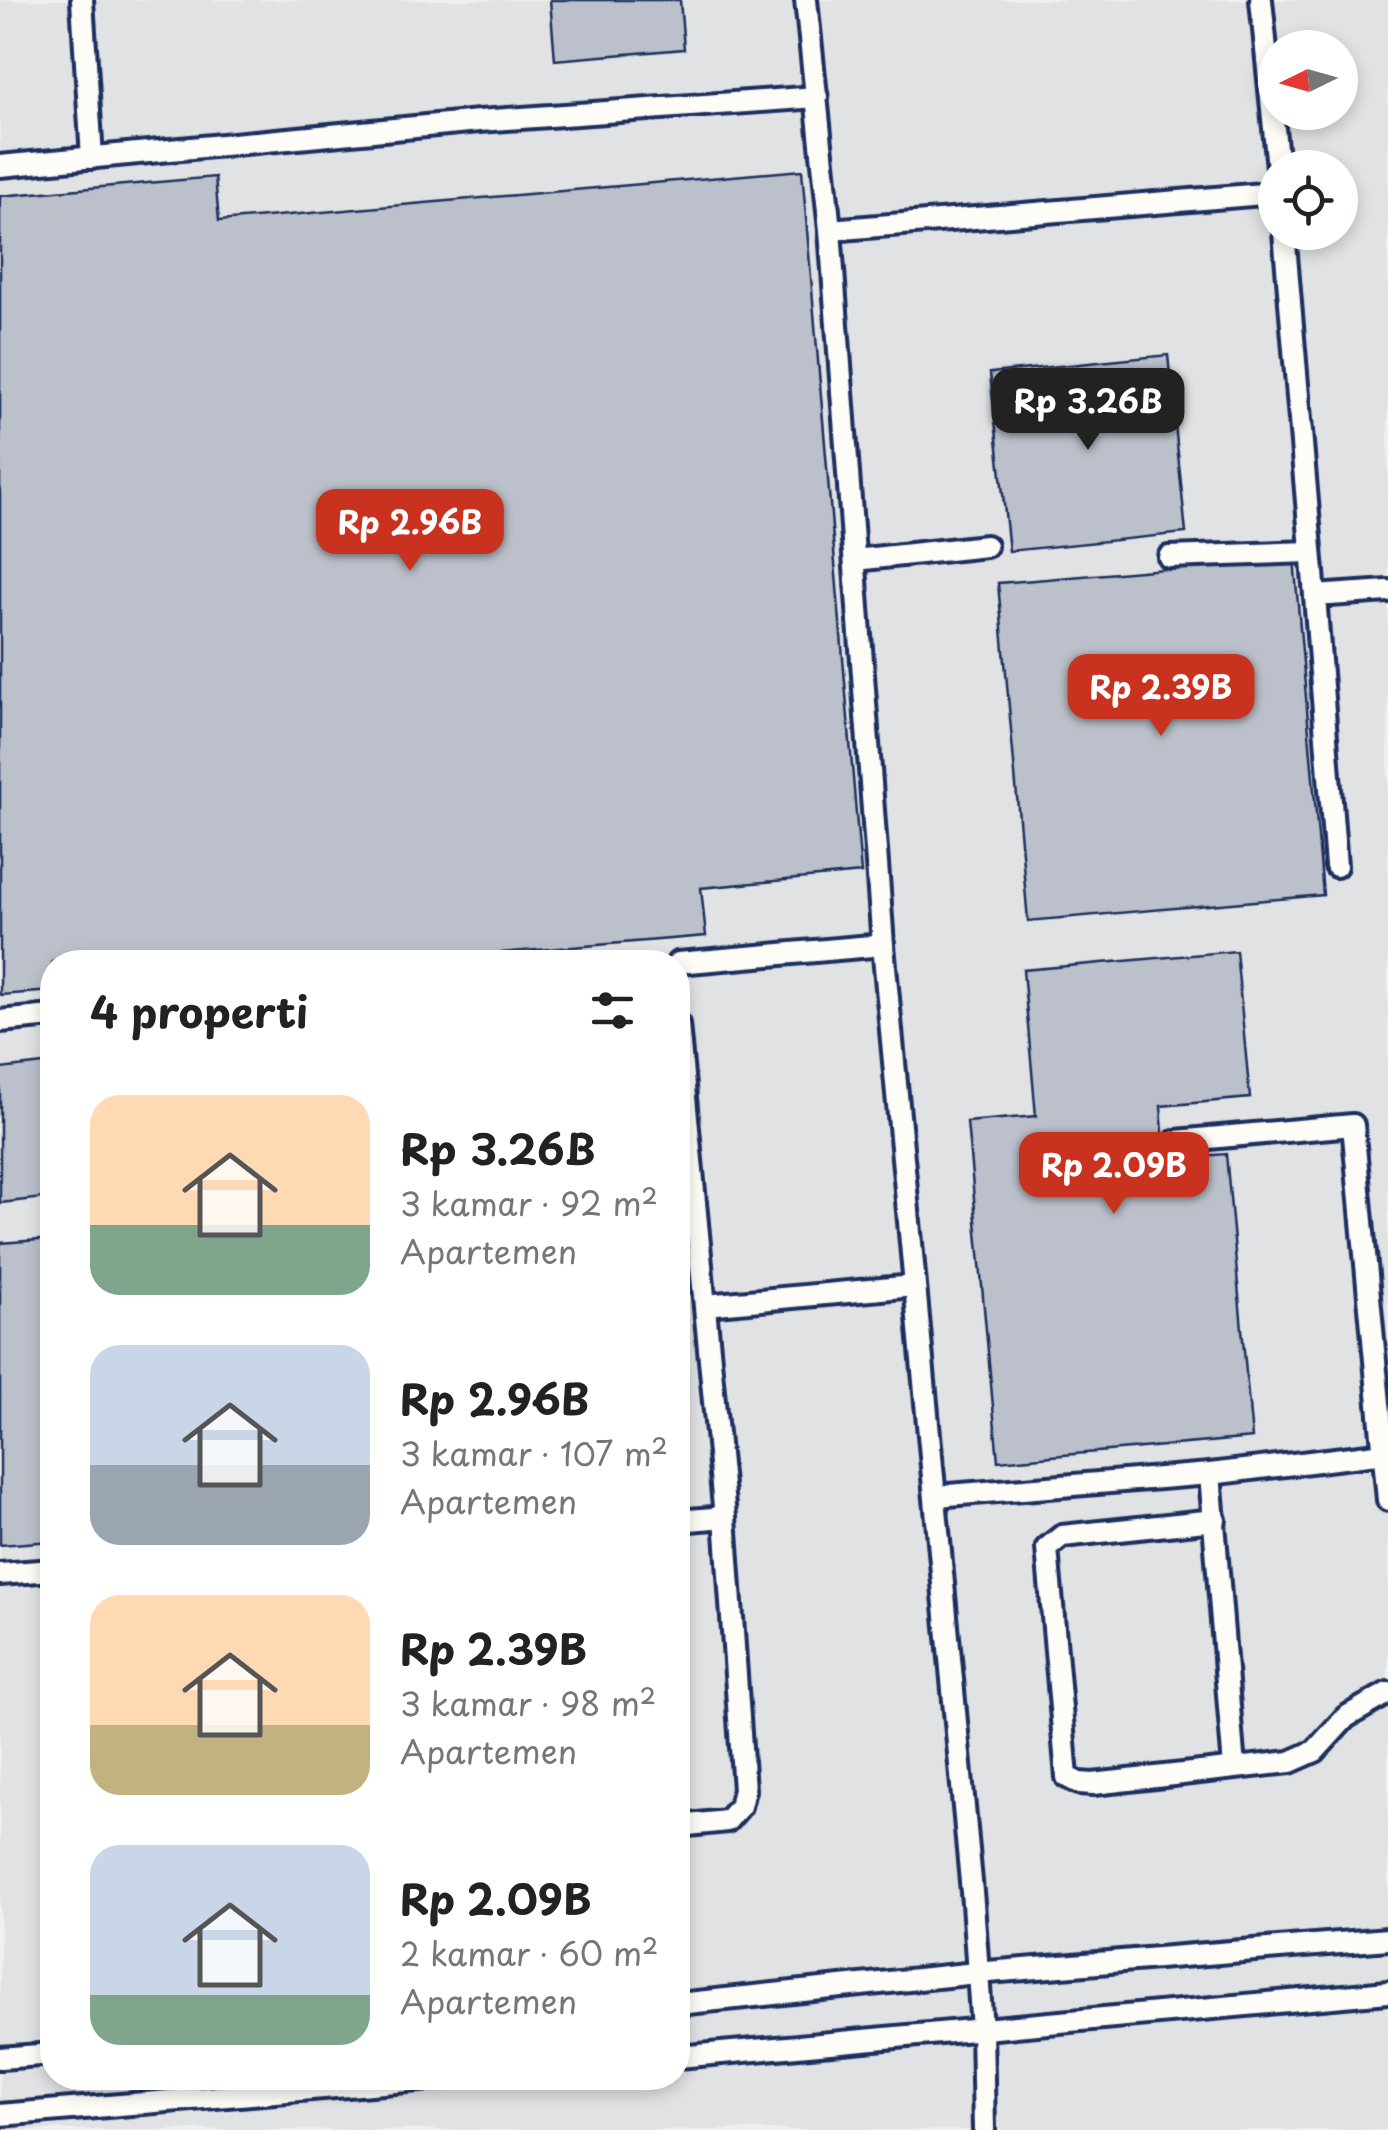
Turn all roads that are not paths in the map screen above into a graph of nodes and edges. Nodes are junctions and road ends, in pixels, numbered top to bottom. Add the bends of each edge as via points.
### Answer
1 (82, 0) edge
2 (806, 0) edge
3 (1261, 0) edge
4 (817, 97) junction
5 (1276, 150) edge
6 (92, 158) junction
7 (0, 166) edge
8 (1258, 194) edge
9 (830, 230) junction
10 (1286, 250) edge
11 (986, 546) dead end
12 (1312, 552) junction
13 (1169, 557) dead end
14 (855, 560) junction
15 (1388, 591) edge
16 (1315, 596) junction
17 (1336, 866) dead end
18 (882, 945) junction
19 (690, 962) edge
20 (40, 1017) edge
21 (0, 1021) edge
22 (1176, 1140) dead end
23 (690, 1149) edge
24 (914, 1286) junction
25 (705, 1305) junction
26 (1385, 1453) junction
27 (1210, 1474) junction
28 (936, 1496) junction
29 (1388, 1500) edge
30 (724, 1518) junction
31 (1215, 1520) junction
32 (690, 1521) edge
33 (40, 1571) edge
34 (0, 1574) edge
35 (1388, 1694) edge
36 (1234, 1768) junction
37 (690, 1825) edge
38 (1388, 1939) edge
39 (976, 1974) junction
40 (1388, 1992) edge
41 (690, 2003) edge
42 (982, 2029) junction
43 (40, 2055) edge
44 (690, 2056) edge
45 (0, 2058) edge
46 (299, 2090) edge
47 (0, 2115) edge
48 (984, 2130) edge

1 - 6 lane
2 - 4 lane
3 - 5 lane
4 - 6 lane
4 - 9 lane
6 - 7 lane
8 - 9 lane
9 - 14 lane
10 - 12 lane
11 - 14 lane
12 - 13 lane
12 - 16 lane
14 - 18 lane
15 - 16 lane
16 - 17 lane
18 - 19 lane
18 - 24 lane
20 - 21 lane
22 - 26 lane via 1353,1125
23 - 25 lane
24 - 25 lane
24 - 28 lane
25 - 30 lane
26 - 27 lane
26 - 29 lane
27 - 28 lane
27 - 31 lane
28 - 39 lane
30 - 32 lane
30 - 37 lane via 744,1790 727,1821
31 - 36 lane
31 - 36 lane via 1062,1536 1047,1548 1067,1777 1093,1784
33 - 34 lane
35 - 36 lane via 1346,1716 1304,1757
38 - 39 lane
39 - 41 lane
39 - 42 lane
40 - 42 lane
42 - 44 lane
42 - 48 lane
43 - 45 lane
46 - 47 lane

